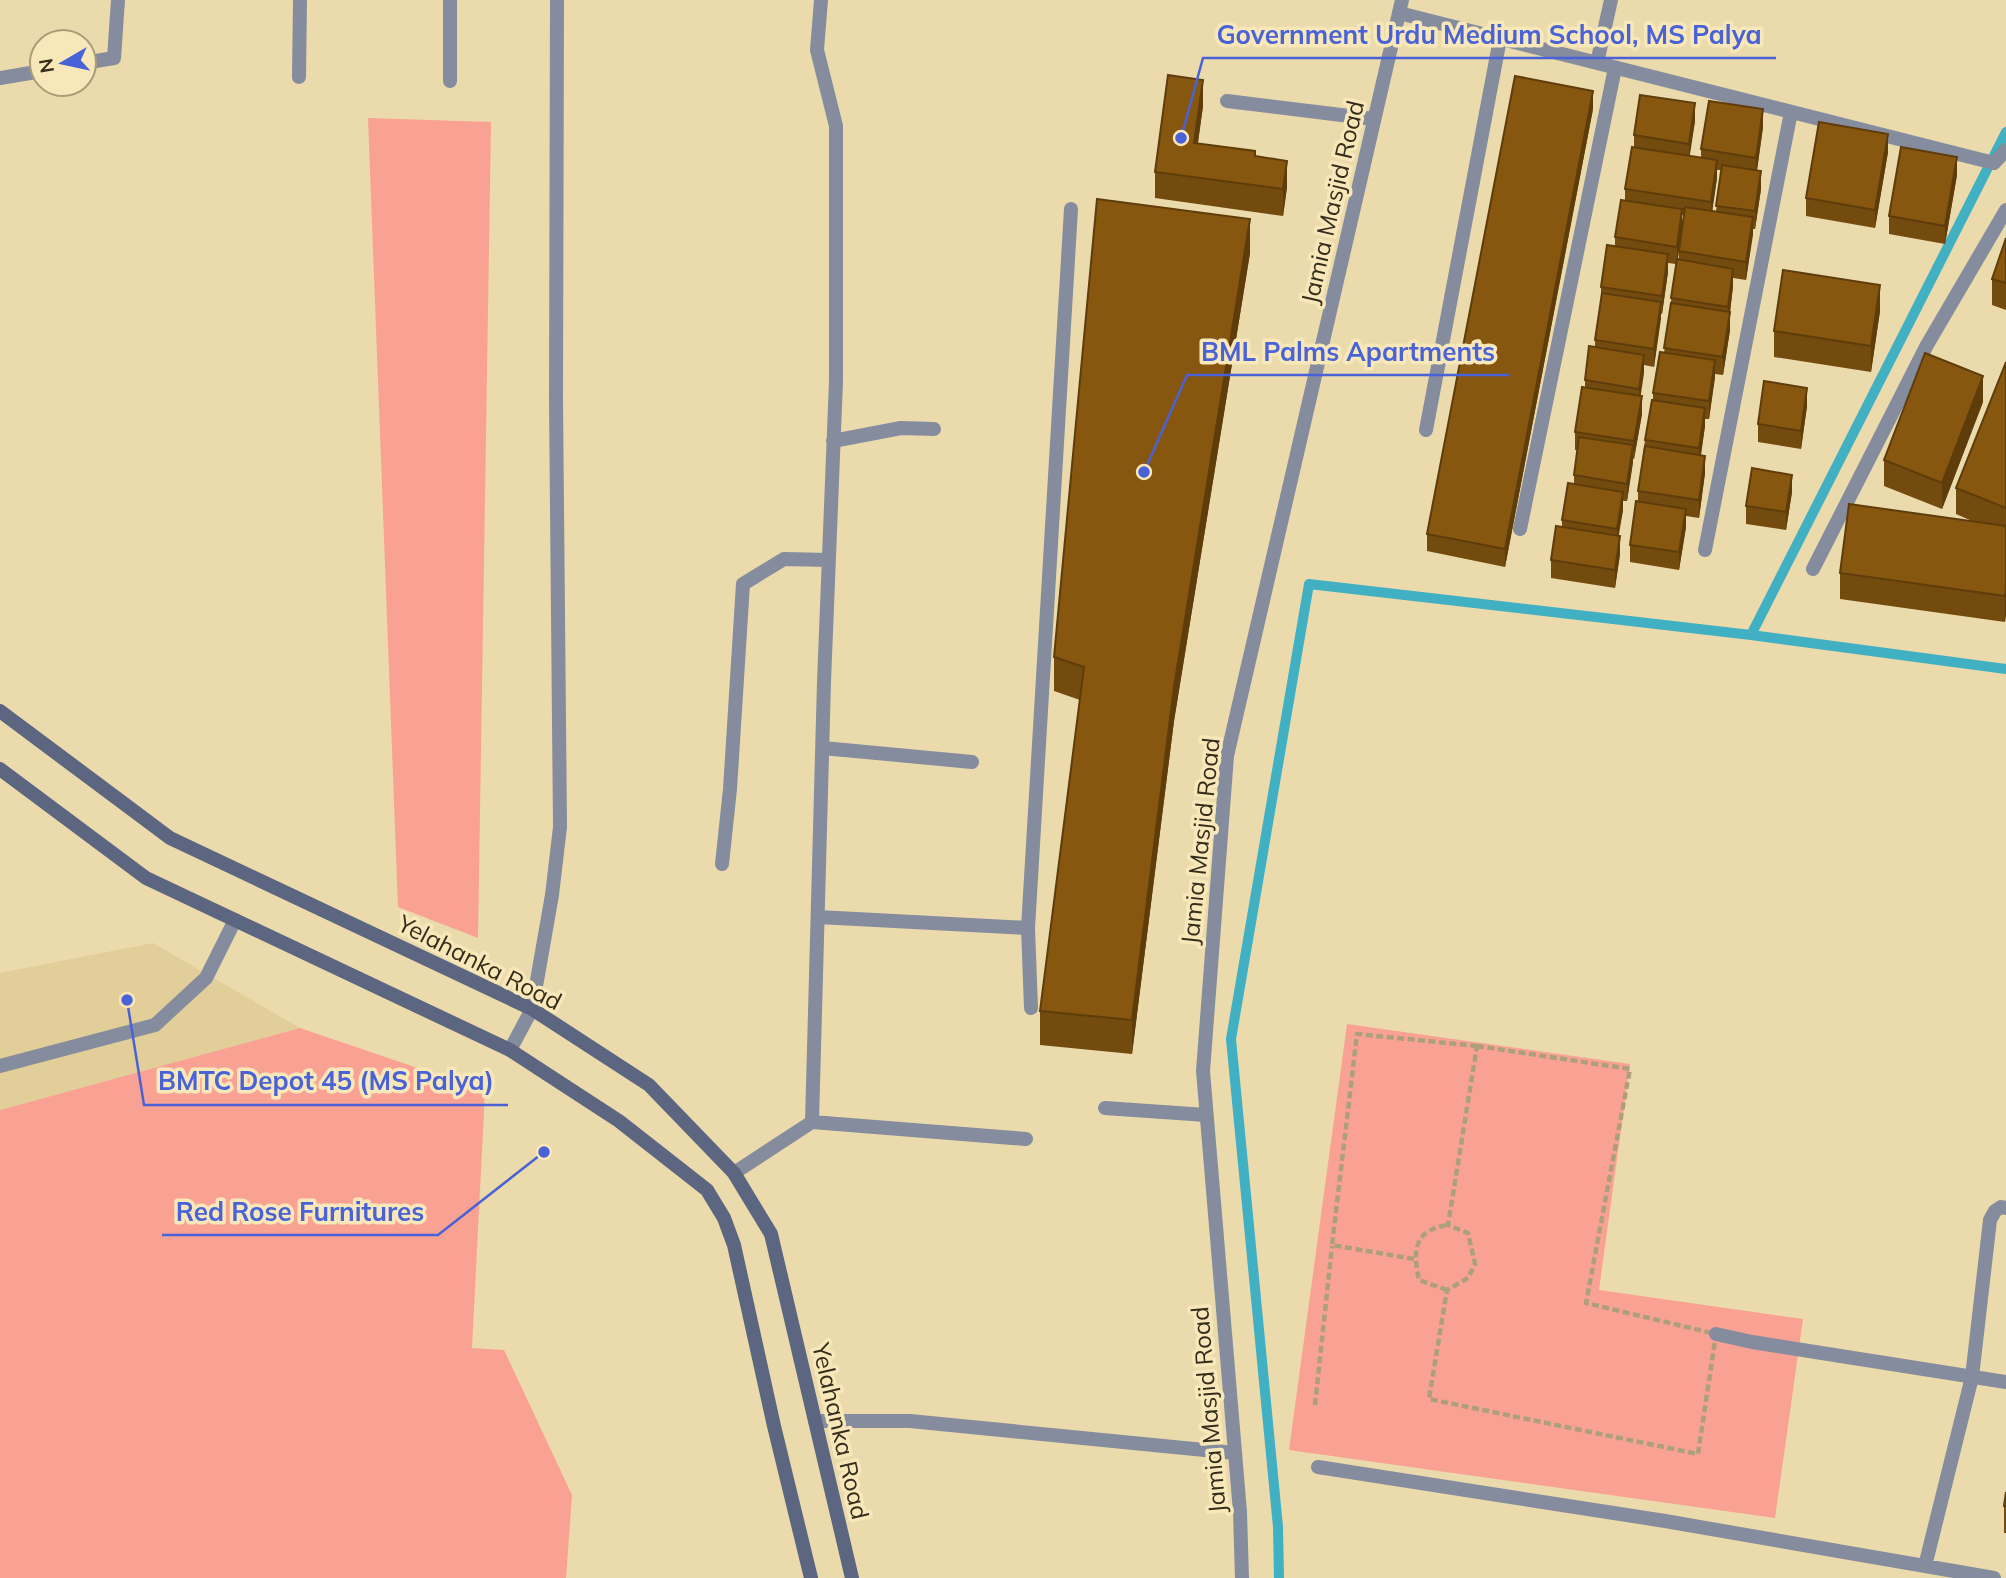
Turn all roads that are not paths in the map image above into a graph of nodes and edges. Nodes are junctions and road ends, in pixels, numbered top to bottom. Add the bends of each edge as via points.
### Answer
1 (118, 0) edge
2 (300, 0) edge
3 (450, 0) edge
4 (557, 0) edge
5 (821, 0) edge
6 (1611, 0) edge
7 (1400, 6) edge
8 (1500, 39) junction
9 (98, 61) edge
10 (1597, 63) junction
11 (1615, 68) junction
12 (28, 73) edge
13 (299, 77) dead end
14 (0, 78) edge
15 (450, 81) dead end
16 (1227, 101) dead end
17 (1791, 112) junction
18 (1374, 119) junction
19 (2006, 150) edge
20 (1072, 209) dead end
21 (2006, 210) edge
22 (934, 429) dead end
23 (1426, 430) dead end
24 (833, 441) junction
25 (1520, 529) dead end
26 (1705, 550) dead end
27 (829, 559) junction
28 (1813, 569) dead end
29 (0, 711) edge
30 (823, 748) junction
31 (972, 762) dead end
32 (0, 769) edge
33 (722, 864) dead end
34 (818, 917) junction
35 (235, 920) junction
36 (1028, 928) junction
37 (1031, 1008) dead end
38 (532, 1009) junction
39 (510, 1050) junction
40 (0, 1066) edge
41 (1105, 1108) dead end
42 (1206, 1115) junction
43 (812, 1122) junction
44 (1026, 1139) dead end
45 (734, 1174) junction
46 (2006, 1208) edge
47 (1716, 1334) road end
48 (1972, 1377) junction
49 (2006, 1382) edge
50 (816, 1421) junction
51 (1235, 1453) junction
52 (1318, 1467) dead end
53 (1925, 1566) junction
54 (811, 1578) edge
55 (852, 1578) edge
56 (1242, 1578) edge
57 (1994, 1578) edge

1 - 9 street via 114,58
2 - 13 street
3 - 15 street
4 - 38 street via 560,827
5 - 24 street via 817,50 836,126
6 - 10 street
7 - 8 street
7 - 18 street, Jamia Masjid Road
8 - 10 street
8 - 23 street
10 - 11 street
11 - 17 street
11 - 25 street
12 - 14 street
16 - 18 street
17 - 19 street via 1994,163
17 - 26 street
18 - 42 street, Jamia Masjid Road via 1227,755 1203,1071
20 - 36 street
21 - 28 street via 1927,345
22 - 24 street via 901,428
24 - 27 street
27 - 30 street
27 - 33 street via 785,559 743,584
29 - 38 main road, Yelahanka Road via 170,838
30 - 31 street
30 - 34 street
32 - 35 main road via 146,878
34 - 36 street
34 - 43 street
35 - 39 main road
35 - 40 street via 206,978 155,1025
36 - 37 street
38 - 39 street
38 - 45 main road, Yelahanka Road via 649,1085
39 - 54 main road via 619,1121 707,1190 723,1218 734,1245
41 - 42 street
42 - 51 street, Jamia Masjid Road
43 - 44 street
43 - 45 street
45 - 50 main road, Yelahanka Road via 771,1234
46 - 48 street via 1994,1211 1990,1220
47 - 48 street
48 - 49 street
48 - 53 street
50 - 51 street via 910,1420
50 - 55 main road, Yelahanka Road
51 - 56 street, Jamia Masjid Road
52 - 53 street
53 - 57 street

